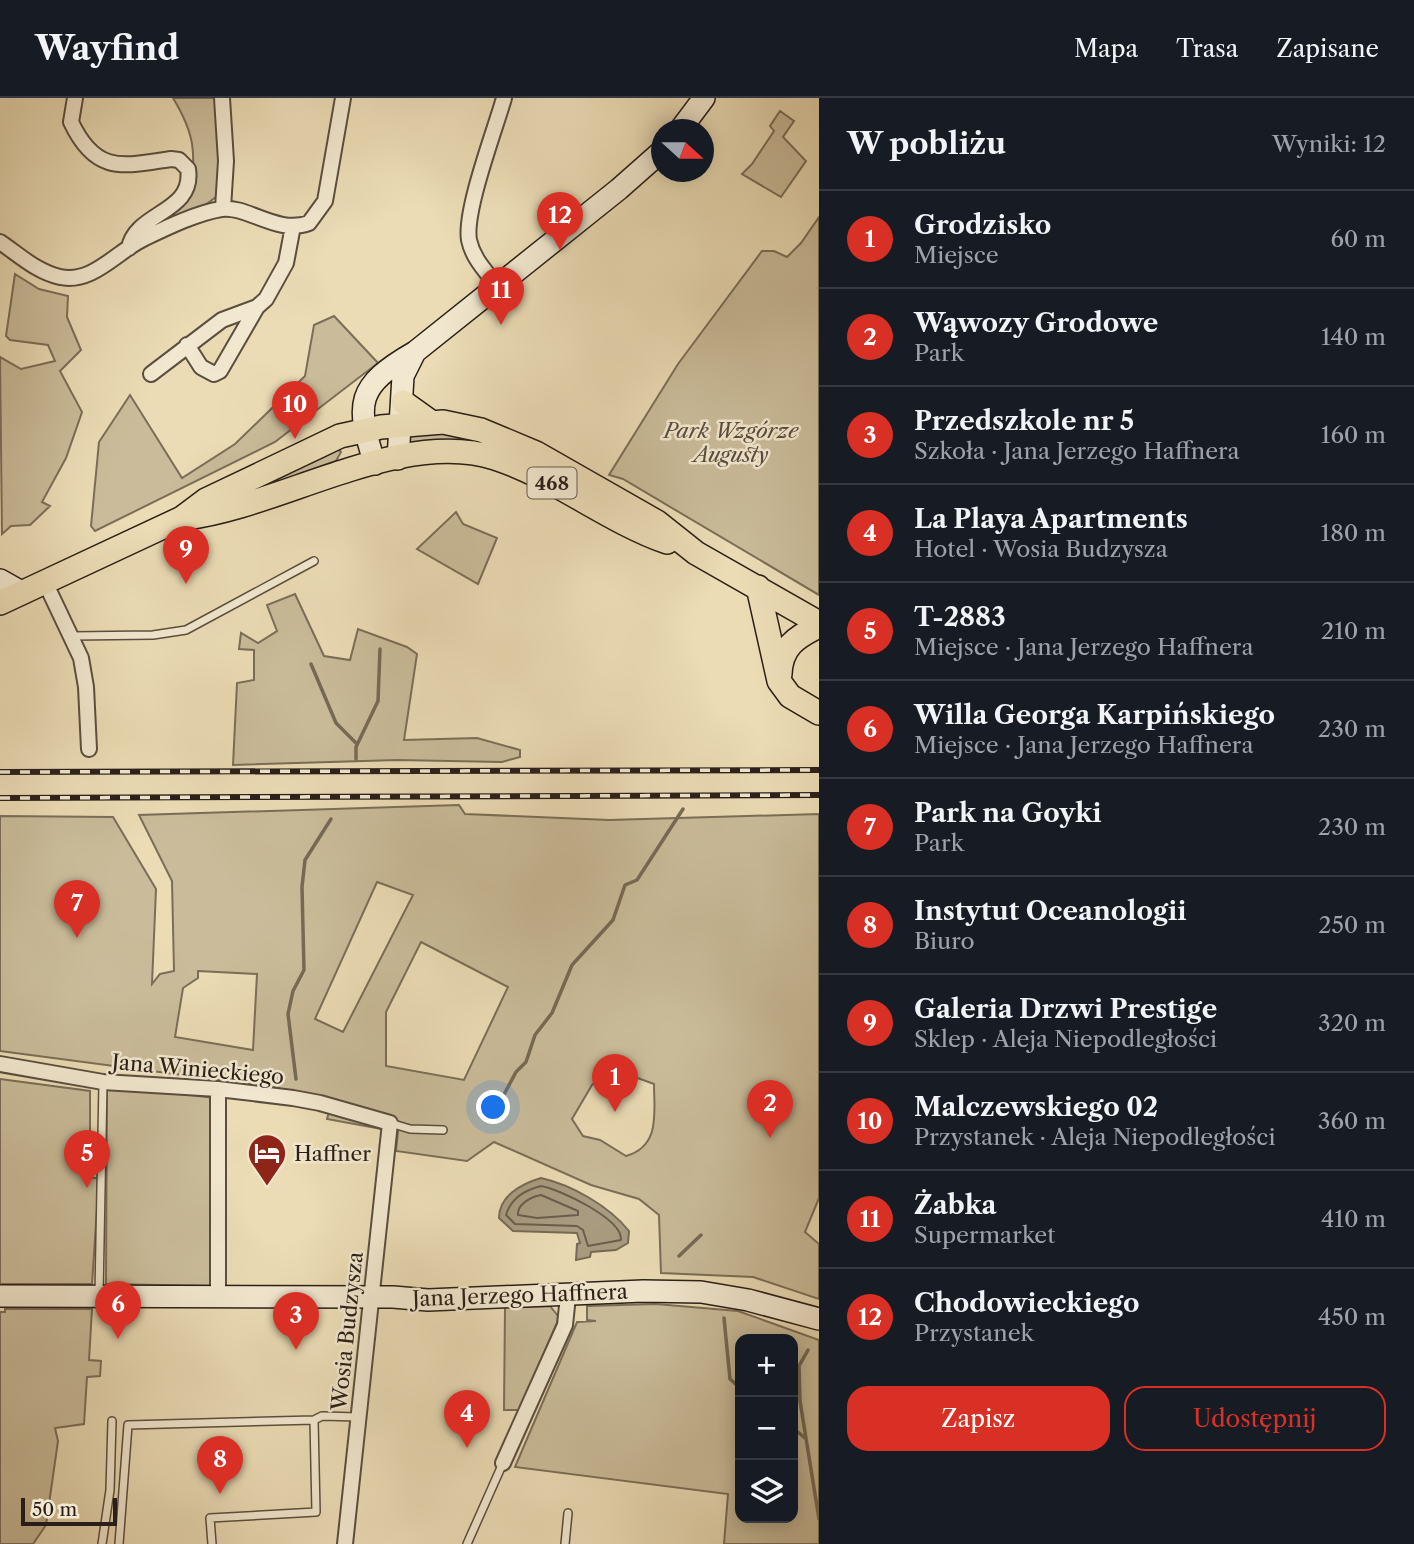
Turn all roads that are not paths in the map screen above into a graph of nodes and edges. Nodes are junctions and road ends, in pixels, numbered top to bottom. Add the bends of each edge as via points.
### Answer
1 (75, 98) edge
2 (222, 98) edge
3 (343, 98) edge
4 (504, 98) edge
5 (704, 98) edge
6 (688, 119) edge
7 (651, 161) edge
8 (223, 208) junction
9 (293, 226) junction
10 (0, 242) edge
11 (129, 248) junction
12 (497, 286) junction
13 (257, 307) junction
14 (187, 345) junction
15 (415, 352) junction
16 (151, 374) dead end
17 (403, 413) junction
18 (364, 430) junction
19 (398, 458) junction
20 (375, 464) junction
21 (182, 518) junction
22 (696, 553) junction
23 (314, 561) dead end
24 (0, 580) edge
25 (45, 582) junction
26 (758, 587) junction
27 (23, 593) junction
28 (0, 603) edge
29 (819, 624) edge
30 (73, 636) junction
31 (779, 681) junction
32 (819, 713) edge
33 (89, 749) dead end
34 (0, 1063) edge
35 (103, 1082) junction
36 (218, 1089) junction
37 (390, 1124) junction
38 (443, 1130) dead end
39 (0, 1296) edge
40 (99, 1296) junction
41 (218, 1296) junction
42 (568, 1296) junction
43 (372, 1297) junction
44 (819, 1319) edge
45 (358, 1417) junction
46 (314, 1420) junction
47 (112, 1421) dead end
48 (503, 1463) joint
49 (568, 1513) dead end
50 (102, 1544) edge
51 (119, 1544) edge
52 (212, 1544) edge
53 (345, 1544) edge
54 (467, 1544) edge
55 (565, 1544) edge

1 - 11 street via 71,122 81,141 96,155 125,166 179,160 188,169 183,195 134,233
2 - 8 street
3 - 9 street via 325,201 309,223
4 - 12 street via 469,234 475,258
5 - 6 street
7 - 12 street
8 - 9 street
8 - 11 street
9 - 13 street via 281,276
10 - 11 street via 37,269 63,278 82,277
12 - 15 street
13 - 14 street via 222,320
13 - 14 street via 220,372 201,367
14 - 16 street
15 - 17 street via 403,376
15 - 18 street via 386,372 363,400
17 - 18 main road, 468
17 - 19 street
17 - 22 main road, 468 via 481,430 536,453 657,522
18 - 20 street
18 - 21 main road, 468 via 295,456 206,500
19 - 20 main road, 468
19 - 22 main road, 468 via 450,451 493,458 541,478 651,537
20 - 21 main road, 468 via 215,514
21 - 25 main road, 468
22 - 26 main road, 468
23 - 30 lane via 186,629 153,635
24 - 27 street
25 - 27 main road, 468
25 - 30 street
26 - 29 main road, 468
26 - 31 main road
27 - 28 main road, 468
29 - 31 main road via 789,644 780,660
30 - 33 street via 86,688
31 - 32 main road via 790,696
34 - 35 street, Jana Winieckiego
35 - 36 street, Jana Winieckiego
35 - 40 lane
36 - 37 street, Jana Winieckiego via 320,1103
36 - 41 street
37 - 38 lane
37 - 43 street, Wosia Budzysza
39 - 40 street, Jana Jerzego Haffnera
40 - 41 street, Jana Jerzego Haffnera
41 - 43 street, Jana Jerzego Haffnera
42 - 43 street, Jana Jerzego Haffnera
42 - 44 street, Jana Jerzego Haffnera via 701,1292
42 - 48 street via 565,1325
43 - 45 street, Wosia Budzysza
45 - 46 lane
45 - 53 street, Wosia Budzysza
46 - 51 lane via 128,1425
46 - 52 lane via 316,1512 210,1518
47 - 50 lane via 110,1490
48 - 54 lane
49 - 55 lane

